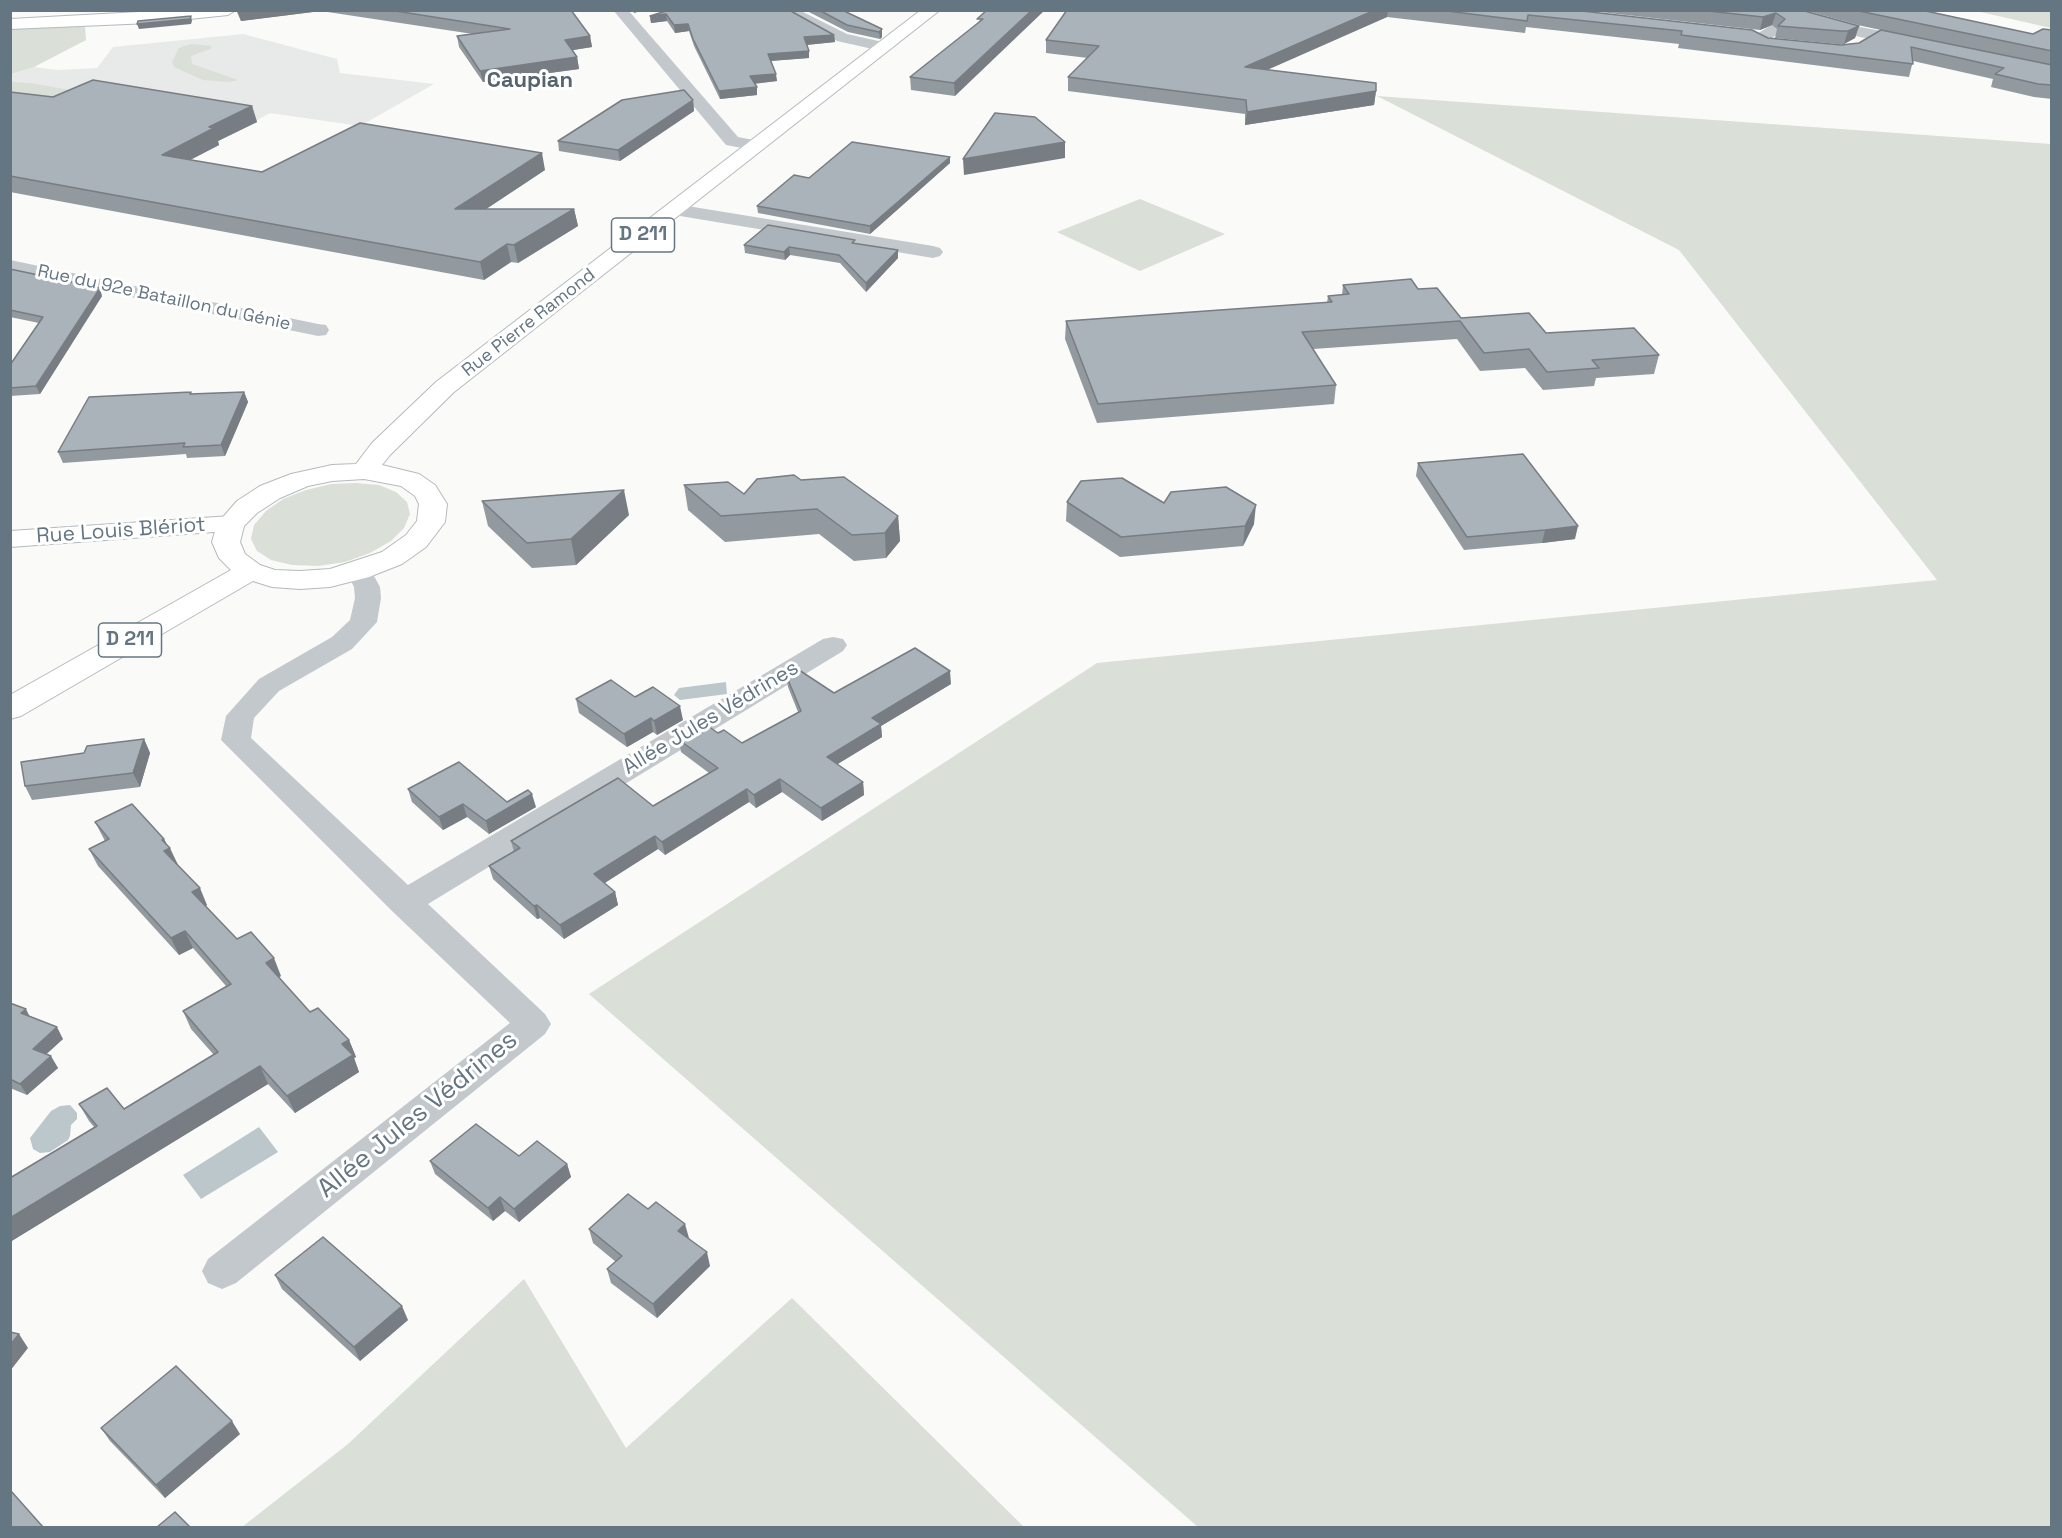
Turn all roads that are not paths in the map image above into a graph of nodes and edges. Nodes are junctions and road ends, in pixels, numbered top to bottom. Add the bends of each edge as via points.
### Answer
1 (228, 10) edge
2 (787, 10) edge
3 (932, 10) edge
4 (1774, 10) edge
5 (625, 16) edge
6 (652, 16) edge
7 (1797, 16) junction
8 (10, 24) edge
9 (1739, 35) edge
10 (1762, 37) junction
11 (886, 46) junction
12 (1935, 46) edge
13 (1802, 48) edge
14 (758, 146) junction
15 (675, 210) junction
16 (933, 252) dead end
17 (10, 266) edge
18 (318, 330) dead end
19 (364, 471) junction
20 (231, 524) junction
21 (10, 539) edge
22 (250, 571) junction
23 (359, 571) junction
24 (833, 645) dead end
25 (10, 709) edge
26 (404, 903) junction
27 (222, 1271) dead end

1 - 8 main road via 151,18
2 - 11 street via 842,38
3 - 11 main road, Rue Pierre Ramond / D 211
4 - 7 street
5 - 6 street
5 - 14 street via 732,141
7 - 10 street
7 - 12 street via 1858,40
9 - 10 street
10 - 13 street via 1757,40
11 - 14 main road, Rue Pierre Ramond / D 211
14 - 15 main road, Rue Pierre Ramond / D 211
15 - 16 street
15 - 19 main road, Rue Pierre Ramond / D 211 via 445,387 381,449
17 - 18 street, Rue du 92e Bataillon du Génie
19 - 20 main road via 300,480 270,492
19 - 23 main road via 410,480 425,491 433,504 431,522 417,541 392,558
20 - 21 main road, Rue Louis Blériot
20 - 22 main road via 226,542 233,558
22 - 23 main road via 300,580
22 - 25 main road, D 211
23 - 26 street, Allée Jules Védrines via 368,598 363,622 342,643 269,685 240,716 236,740
24 - 26 street, Allée Jules Védrines
26 - 27 street, Allée Jules Védrines via 533,1024

